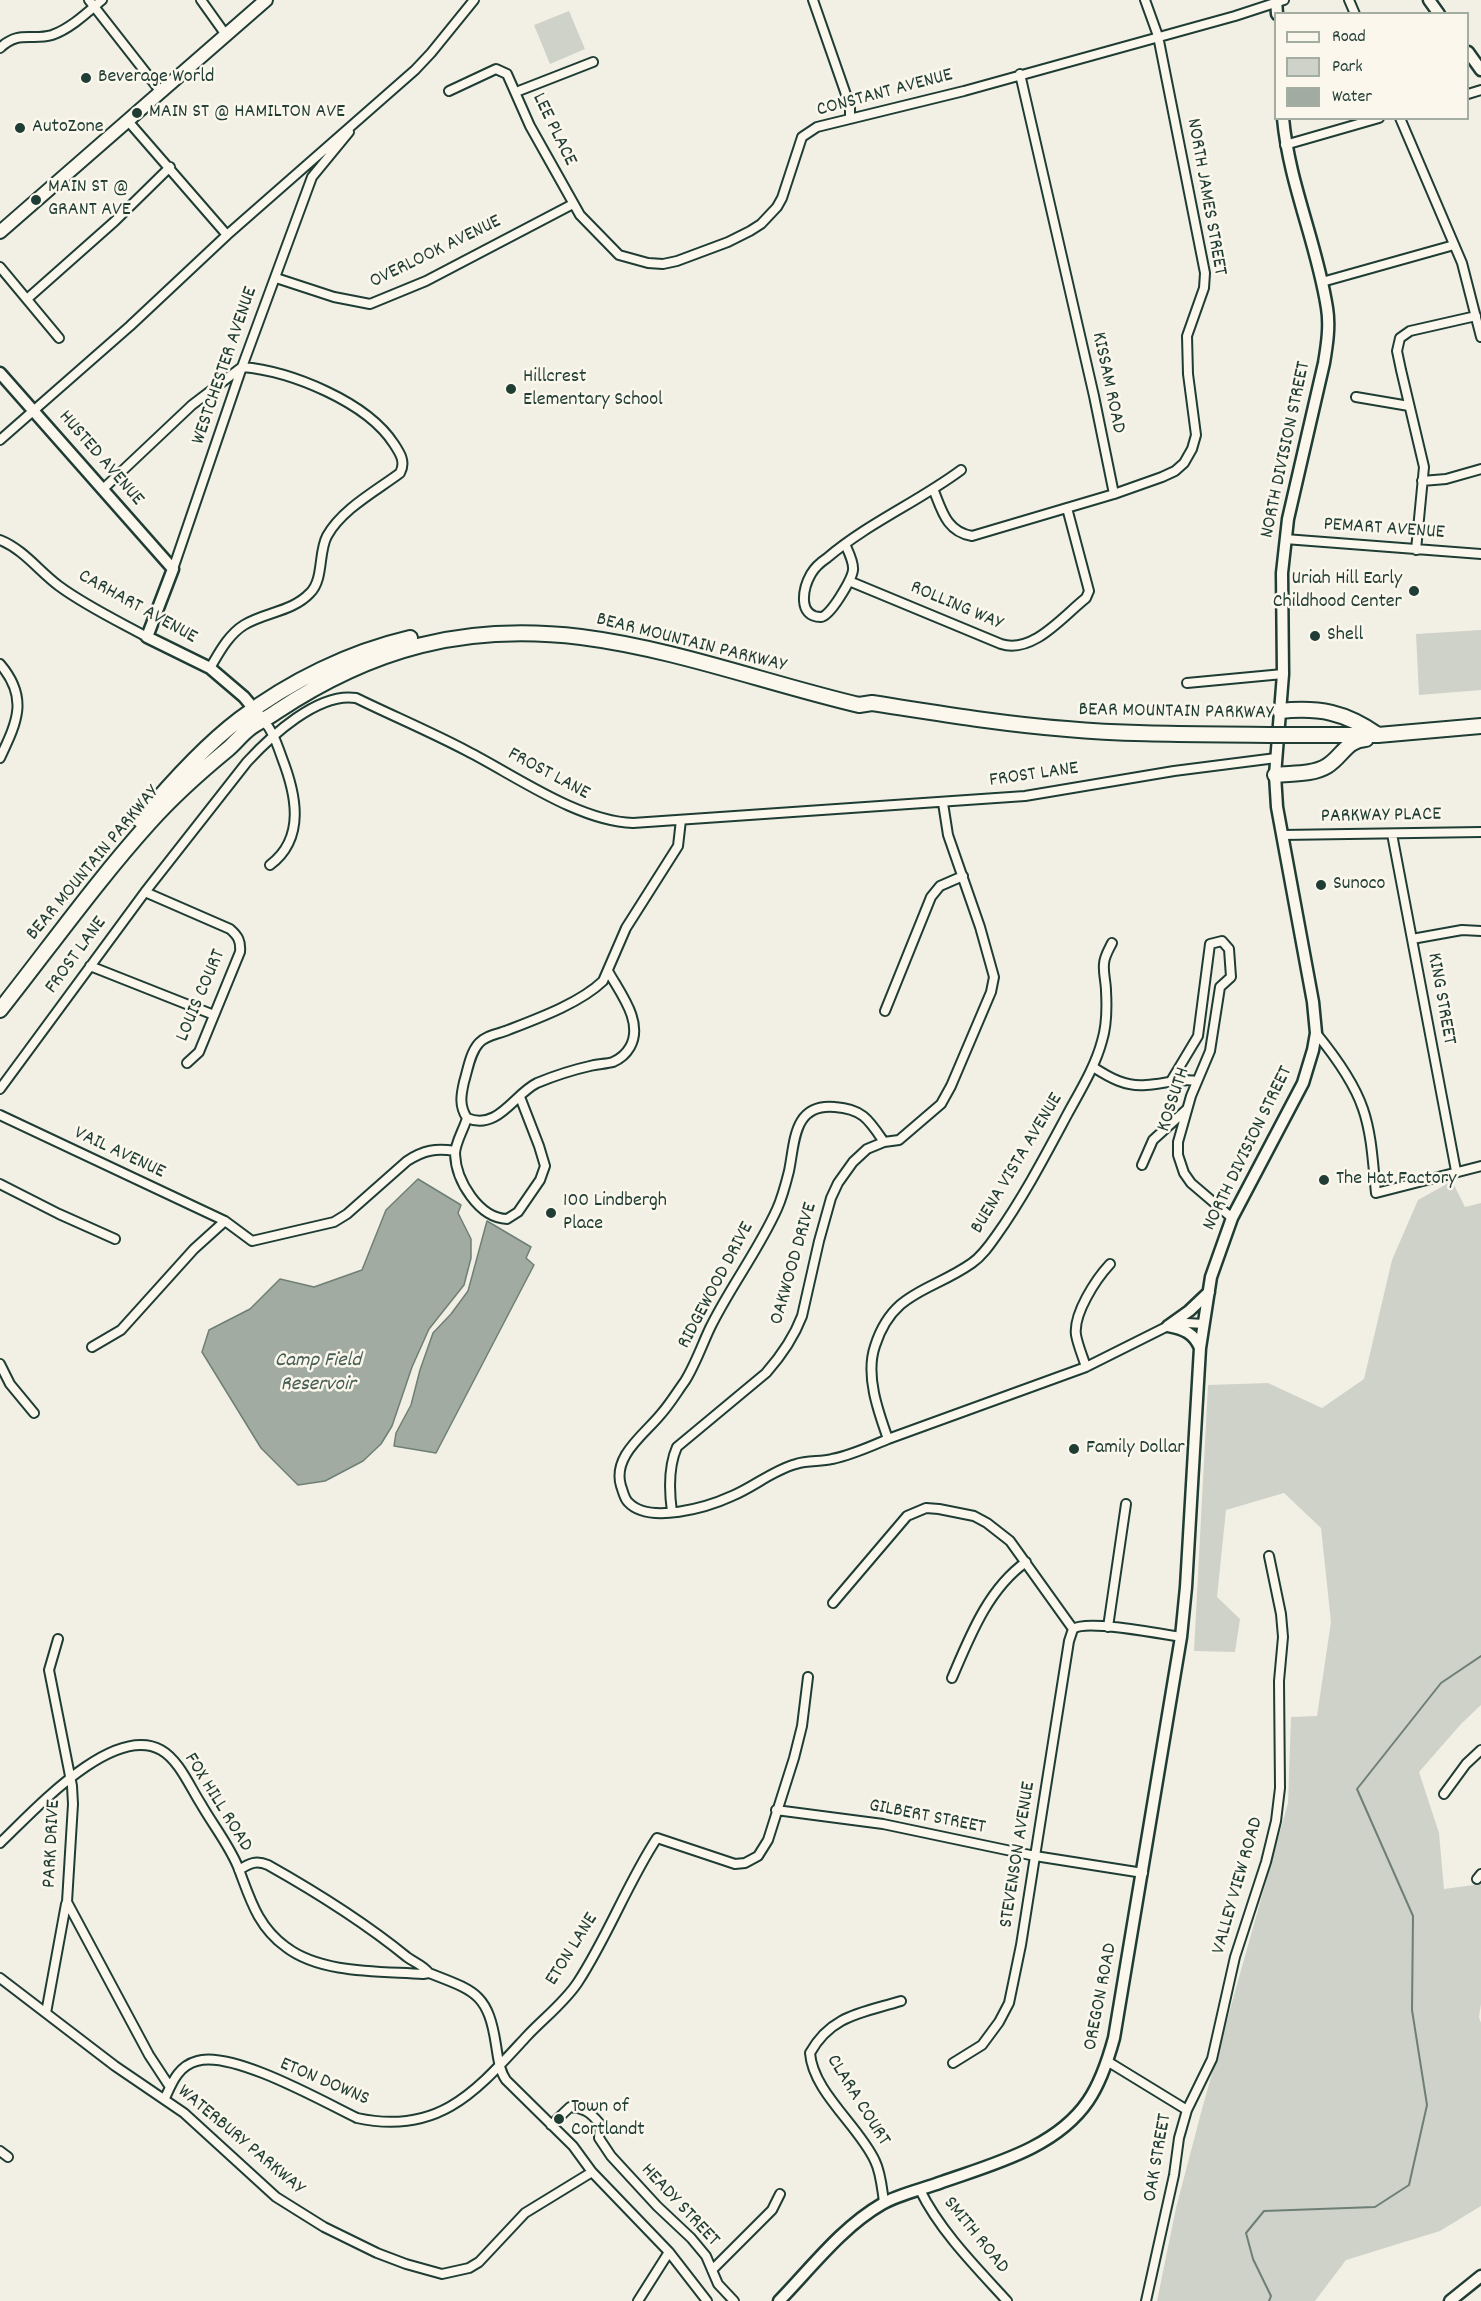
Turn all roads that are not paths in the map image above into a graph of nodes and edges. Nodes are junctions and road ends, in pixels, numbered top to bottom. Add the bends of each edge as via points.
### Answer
1 (102, 0) edge
2 (201, 0) edge
3 (266, 0) edge
4 (474, 0) edge
5 (813, 0) edge
6 (1145, 0) edge
7 (92, 3) edge
8 (1278, 4) edge
9 (226, 35) junction
10 (1158, 36) junction
11 (0, 48) edge
12 (1469, 55) edge
13 (593, 62) dead end
14 (1481, 70) edge
15 (1020, 74) junction
16 (448, 91) dead end
17 (161, 92) junction
18 (516, 92) junction
19 (359, 119) junction
20 (850, 119) junction
21 (1283, 120) edge
22 (1372, 120) edge
23 (1401, 120) edge
24 (128, 121) junction
25 (1285, 145) junction
26 (170, 167) junction
27 (573, 204) junction
28 (0, 232) edge
29 (227, 235) junction
30 (1454, 246) junction
31 (0, 267) edge
32 (276, 278) junction
33 (1322, 282) junction
34 (27, 299) junction
35 (1476, 316) junction
36 (1481, 337) edge
37 (59, 338) dead end
38 (242, 367) junction
39 (0, 373) edge
40 (1356, 397) dead end
41 (1409, 406) junction
42 (33, 411) junction
43 (0, 440) edge
44 (1481, 469) edge
45 (961, 470) dead end
46 (1422, 481) junction
47 (103, 489) junction
48 (934, 491) junction
49 (1114, 494) junction
50 (1067, 507) junction
51 (1285, 539) junction
52 (0, 540) edge
53 (845, 544) junction
54 (1416, 549) junction
55 (1481, 554) edge
56 (173, 569) junction
57 (849, 581) junction
58 (147, 637) junction
59 (0, 664) edge
60 (210, 668) junction
61 (1283, 674) junction
62 (1187, 682) dead end
63 (1280, 711) junction
64 (1331, 712) junction
65 (259, 715) junction
66 (1481, 726) edge
67 (1312, 734) junction
68 (1337, 734) junction
69 (1377, 735) junction
70 (273, 736) junction
71 (0, 758) edge
72 (1276, 758) junction
73 (1336, 758) junction
74 (1275, 775) junction
75 (943, 803) junction
76 (681, 820) junction
77 (1481, 832) edge
78 (1392, 834) junction
79 (1282, 836) junction
80 (270, 865) dead end
81 (963, 876) junction
82 (144, 892) junction
83 (1481, 931) edge
84 (1412, 939) junction
85 (1112, 943) dead end
86 (90, 966) junction
87 (608, 971) junction
88 (0, 996) edge
89 (0, 1010) edge
90 (885, 1011) dead end
91 (214, 1015) junction
92 (1316, 1033) junction
93 (187, 1063) dead end
94 (1093, 1067) junction
95 (1170, 1081) junction
96 (1197, 1081) junction
97 (0, 1089) edge
98 (520, 1097) junction
99 (1187, 1109) junction
100 (0, 1115) edge
101 (467, 1118) junction
102 (884, 1142) junction
103 (455, 1151) junction
104 (1142, 1165) dead end
105 (1481, 1166) edge
106 (1456, 1171) junction
107 (0, 1184) edge
108 (1232, 1218) junction
109 (225, 1221) junction
110 (115, 1239) dead end
111 (1110, 1264) dead end
112 (1209, 1292) junction
113 (1204, 1324) junction
114 (1168, 1326) junction
115 (92, 1347) dead end
116 (1200, 1348) junction
117 (0, 1364) edge
118 (1086, 1367) junction
119 (34, 1413) dead end
120 (888, 1439) junction
121 (1126, 1504) dead end
122 (672, 1512) junction
123 (1189, 1523) joint
124 (1269, 1556) dead end
125 (1026, 1562) junction
126 (833, 1603) dead end
127 (1108, 1627) junction
128 (1073, 1629) junction
129 (1181, 1636) junction
130 (58, 1639) dead end
131 (808, 1677) dead end
132 (952, 1678) dead end
133 (1481, 1750) edge
134 (70, 1779) junction
135 (1444, 1794) dead end
136 (776, 1810) junction
137 (0, 1843) edge
138 (1035, 1856) junction
139 (239, 1870) junction
140 (1143, 1873) junction
141 (67, 1902) junction
142 (429, 1973) junction
143 (0, 1978) edge
144 (901, 2001) dead end
145 (46, 2013) junction
146 (1107, 2061) junction
147 (953, 2063) dead end
148 (500, 2067) junction
149 (170, 2087) junction
150 (165, 2098) junction
151 (1187, 2110) junction
152 (551, 2125) junction
153 (0, 2151) edge
154 (8, 2157) dead end
155 (592, 2172) junction
156 (920, 2190) junction
157 (780, 2194) dead end
158 (884, 2202) junction
159 (669, 2252) junction
160 (712, 2270) junction
161 (1481, 2276) edge
162 (638, 2301) edge
163 (707, 2301) edge
164 (734, 2301) edge
165 (779, 2301) edge
166 (1007, 2301) edge
167 (1146, 2301) edge
168 (1450, 2301) edge

1 - 7 street
2 - 9 street
3 - 9 main road
4 - 19 street via 431,53
5 - 20 street via 850,106
6 - 10 street, NORTH JAMES STREET
7 - 11 street via 55,34 18,36
7 - 17 street
8 - 10 street, CONSTANT AVENUE
9 - 17 main road
10 - 15 street, CONSTANT AVENUE
10 - 49 street, NORTH JAMES STREET via 1205,273 1204,288 1187,336 1196,435 1189,457 1175,471
12 - 14 street
13 - 18 street
15 - 20 street, CONSTANT AVENUE
15 - 49 street, KISSAM ROAD
16 - 18 street, LEE PLACE via 496,69 503,71
17 - 24 main road
18 - 27 street, LEE PLACE
19 - 29 street
19 - 32 street, WESTCHESTER AVENUE via 312,177
20 - 27 street, CONSTANT AVENUE via 817,127 802,137 782,198 761,224 728,243 677,261 648,263 619,255
21 - 25 street, NORTH DIVISION STREET
22 - 25 street
23 - 30 street
24 - 26 street
24 - 28 main road
25 - 33 street, NORTH DIVISION STREET
26 - 29 street
26 - 34 street
27 - 32 street, OVERLOOK AVENUE via 426,281 370,304
29 - 42 street
30 - 33 street
30 - 35 street
31 - 34 street
32 - 38 street, WESTCHESTER AVENUE
33 - 51 street, NORTH DIVISION STREET via 1328,309 1328,340
34 - 37 street
35 - 36 street
35 - 41 street via 1400,338 1398,348
38 - 47 street via 192,405
38 - 56 street, WESTCHESTER AVENUE
38 - 60 street via 293,379 355,406 376,421 403,462 400,473 341,517 327,535 313,591 302,601 244,625 227,641
39 - 42 street, HUSTED AVENUE
40 - 41 street
41 - 46 street via 1424,467
42 - 43 street
42 - 47 street, HUSTED AVENUE
44 - 46 street
45 - 48 street
46 - 54 street
47 - 56 street, HUSTED AVENUE
48 - 50 street via 950,525 972,536
48 - 53 street
49 - 50 street
50 - 57 street, ROLLING WAY via 1089,591 1086,598 1035,641 1021,646 1000,644
51 - 54 street, PEMART AVENUE
51 - 61 street, NORTH DIVISION STREET
52 - 58 street, CARHART AVENUE via 59,586
53 - 57 street via 853,565
53 - 57 street via 811,573 803,592 807,611 820,617 829,614
54 - 55 street, PEMART AVENUE
56 - 58 street, WESTCHESTER AVENUE
58 - 60 street, CARHART AVENUE
59 - 71 street via 9,674 19,707
60 - 65 street, CARHART AVENUE
61 - 62 street
61 - 63 street, NORTH DIVISION STREET
63 - 64 highway
63 - 72 street, NORTH DIVISION STREET
64 - 68 highway via 1337,721
64 - 69 highway via 1361,723
65 - 67 highway, BEAR MOUNTAIN PARKWAY, bridge via 378,657 439,641 506,634 562,635 656,651 859,705 872,703 1066,729
65 - 70 street
65 - 88 highway, BEAR MOUNTAIN PARKWAY via 242,717 166,790
65 - 89 highway, BEAR MOUNTAIN PARKWAY via 149,823
66 - 69 highway, BEAR MOUNTAIN PARKWAY
67 - 68 highway, BEAR MOUNTAIN PARKWAY
67 - 73 highway via 1335,743
68 - 69 highway, BEAR MOUNTAIN PARKWAY
69 - 73 highway via 1351,743
70 - 76 street, FROST LANE via 319,705 356,698 582,812 613,823
70 - 80 street via 292,786 296,812 288,843
70 - 82 street, FROST LANE via 234,777
72 - 74 street, NORTH DIVISION STREET
72 - 75 street, FROST LANE via 1026,796
73 - 74 highway via 1313,772
74 - 79 street, NORTH DIVISION STREET
75 - 76 street, FROST LANE
75 - 81 street, OAKWOOD DRIVE via 948,835
76 - 87 street via 678,846 626,928
77 - 78 street, PARKWAY PLACE
78 - 79 street, PARKWAY PLACE
78 - 84 street, KING STREET
79 - 92 street, NORTH DIVISION STREET
81 - 90 street via 940,886 931,897
81 - 102 street, OAKWOOD DRIVE via 993,984 941,1104 903,1137
82 - 86 street, FROST LANE
82 - 91 street, LOUIS COURT via 230,929 237,936 240,952
83 - 84 street via 1462,930
84 - 106 street, KING STREET
85 - 94 street via 1104,963 1106,1024
86 - 91 street
86 - 97 street, FROST LANE
87 - 98 street via 633,1021 633,1040 626,1053 614,1061 540,1082
87 - 101 street via 603,981 551,1013 477,1045 462,1093
91 - 93 street, LOUIS COURT via 199,1052
92 - 106 street via 1331,1051 1363,1110 1376,1193
92 - 108 street, NORTH DIVISION STREET via 1303,1083
94 - 95 street via 1130,1085
94 - 120 street, BUENA VISTA AVENUE via 996,1237 972,1264 908,1297 881,1330 872,1363 878,1409
95 - 96 street
95 - 96 street, KOSSUTH via 1198,1036 1210,944 1222,941 1229,949 1231,977 1220,987 1210,1051
96 - 99 street, KOSSUTH
98 - 101 street via 489,1118
98 - 103 street via 545,1166 518,1212 501,1219 477,1204 460,1175
99 - 104 street via 1153,1140
99 - 108 street, KOSSUTH via 1178,1142 1184,1173
100 - 109 street, VAIL AVENUE
101 - 103 street
102 - 122 street, OAKWOOD DRIVE via 867,1149 838,1183 819,1241 802,1316 777,1360 677,1447 670,1476
102 - 122 street, RIDGEWOOD DRIVE via 869,1119 850,1108 819,1108 798,1125 789,1172 772,1218 721,1306 686,1379 626,1453 619,1474 624,1495 634,1507 643,1512
103 - 109 street, VAIL AVENUE via 429,1149 418,1154 334,1222 252,1241
105 - 106 street
107 - 110 street
108 - 112 street, NORTH DIVISION STREET
109 - 115 street via 194,1249 121,1330
111 - 118 street via 1099,1276 1077,1319 1076,1335
112 - 113 street, NORTH DIVISION STREET
112 - 114 street
113 - 114 street
113 - 116 street, NORTH DIVISION STREET
114 - 116 street via 1187,1331
114 - 118 street
116 - 123 street, NORTH DIVISION STREET
117 - 119 street via 10,1384
118 - 120 street
120 - 122 street via 831,1460 797,1463 712,1504
121 - 127 street
123 - 129 street, OREGON ROAD
124 - 151 street, VALLEY VIEW ROAD via 1283,1637 1276,1821 1235,1958 1212,2059
125 - 126 street via 1010,1541 987,1522 926,1508 907,1516
125 - 128 street
125 - 132 street via 996,1590
127 - 128 street via 1081,1625
127 - 129 street
128 - 138 street, STEVENSON AVENUE
129 - 140 street, OREGON ROAD
130 - 134 street, PARK DRIVE via 49,1670
131 - 136 street via 802,1726
133 - 135 street
134 - 137 street, FOX HILL ROAD
134 - 139 street, FOX HILL ROAD via 117,1749 150,1746 161,1750 180,1770
134 - 141 street, PARK DRIVE via 73,1804
136 - 138 street, GILBERT STREET via 883,1824
136 - 148 street, ETON LANE via 763,1850 745,1863 735,1864 657,1838 577,1983
138 - 140 street, GILBERT STREET
138 - 147 street, STEVENSON AVENUE via 1009,2003 982,2045
139 - 142 street, FOX HILL ROAD via 251,1862 268,1865 380,1934
139 - 142 street, FOX HILL ROAD via 261,1920 298,1955 329,1966
140 - 146 street, OREGON ROAD
141 - 145 street
141 - 149 street, PARK DRIVE
142 - 148 street, FOX HILL ROAD via 475,1993 485,2003 494,2028
143 - 145 street, WATERBURY PARKWAY
144 - 158 street, CLARA COURT via 840,2020 828,2028 810,2053 810,2062 826,2091 877,2164
145 - 150 street, WATERBURY PARKWAY
146 - 151 street, OAK STREET
146 - 156 street, OREGON ROAD via 1088,2101 1055,2133 1027,2150
148 - 149 street, ETON DOWNS via 460,2101 420,2118 395,2121 357,2118 228,2061 197,2060 174,2077
148 - 152 street via 506,2080
149 - 150 street
150 - 155 street, WATERBURY PARKWAY via 276,2197 377,2253 442,2274 473,2266 525,2214
151 - 167 street, OAK STREET
152 - 155 street
152 - 160 street, HEADY STREET via 570,2108 588,2111 600,2124 599,2138 611,2156 691,2238
153 - 154 street
155 - 159 street
156 - 158 street, OREGON ROAD
156 - 166 street, SMITH ROAD via 945,2229
157 - 160 street via 772,2210
158 - 165 street, OREGON ROAD via 855,2223
159 - 162 street
159 - 163 street
160 - 164 street, HEADY STREET via 718,2284
161 - 168 street

